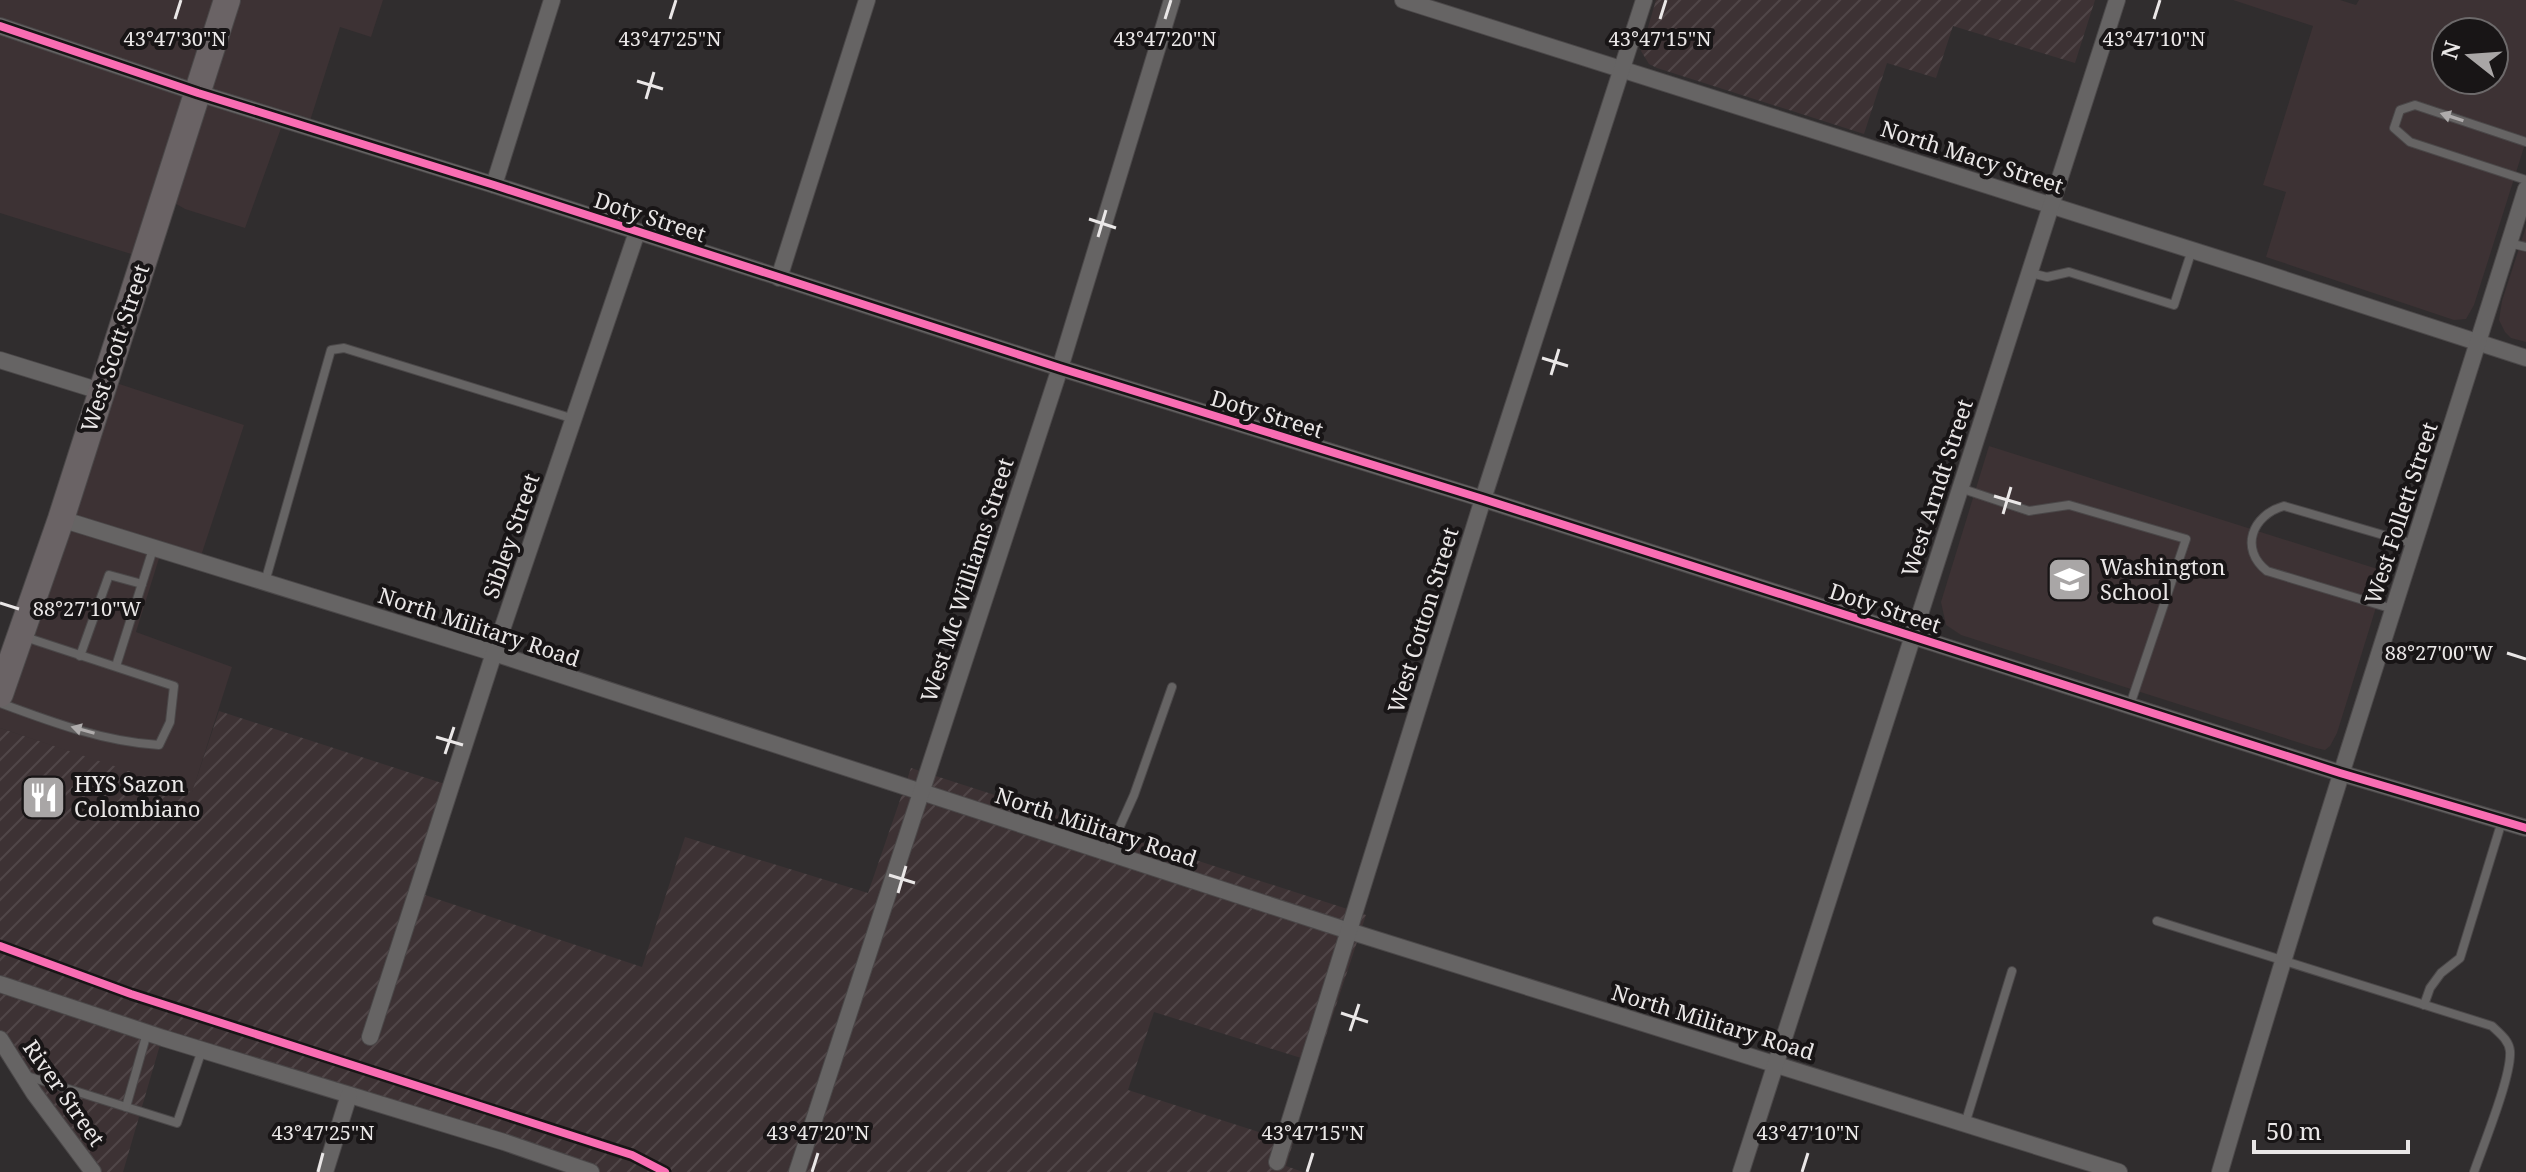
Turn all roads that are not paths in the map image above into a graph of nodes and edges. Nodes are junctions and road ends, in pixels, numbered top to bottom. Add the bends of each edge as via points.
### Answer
1 (227, 0) edge
2 (552, 0) edge
3 (867, 0) edge
4 (1172, 0) edge
5 (1403, 0) edge
6 (1644, 0) edge
7 (2117, 0) edge
8 (1438, 6) edge
9 (0, 26) edge
10 (1622, 71) junction
11 (198, 93) junction
12 (2526, 142) edge
13 (2526, 180) edge
14 (494, 185) junction
15 (2526, 189) edge
16 (2050, 206) junction
17 (637, 232) junction
18 (2518, 245) edge
19 (2192, 250) junction
20 (2029, 272) junction
21 (779, 278) junction
22 (2477, 344) junction
23 (2526, 358) edge
24 (0, 360) edge
25 (1060, 368) junction
26 (100, 391) junction
27 (574, 419) junction
28 (1960, 488) junction
29 (1483, 499) junction
30 (61, 519) junction
31 (2414, 544) junction
32 (153, 549) junction
33 (265, 582) junction
34 (142, 584) junction
35 (2393, 609) junction
36 (20, 635) junction
37 (1912, 635) junction
38 (494, 653) junction
39 (80, 656) junction
40 (116, 666) junction
41 (1172, 687) dead end
42 (0, 694) edge
43 (0, 703) edge
44 (2130, 705) junction
45 (2340, 773) junction
46 (920, 794) junction
47 (2502, 821) junction
48 (2526, 828) edge
49 (1108, 854) junction
50 (2157, 921) dead end
51 (1349, 931) junction
52 (2282, 959) junction
53 (2012, 971) dead end
54 (0, 984) edge
55 (2424, 1005) junction
56 (147, 1033) junction
57 (370, 1037) dead end
58 (0, 1039) edge
59 (202, 1050) junction
60 (1775, 1064) junction
61 (22, 1075) junction
62 (349, 1095) junction
63 (126, 1107) junction
64 (1965, 1124) junction
65 (1277, 1162) dead end
66 (93, 1172) edge
67 (325, 1172) edge
68 (591, 1172) edge
69 (797, 1172) edge
70 (1741, 1172) edge
71 (2119, 1172) edge
72 (2220, 1172) edge
73 (2474, 1172) edge

1 - 11 main road, West Scott Street
2 - 14 street
3 - 21 street
4 - 25 street, West Mc Williams Street
5 - 8 street, North Macy Street
6 - 10 street, West Cotton Street
7 - 16 street, West Arndt Street
8 - 10 street, North Macy Street
9 - 11 street, Doty Street
10 - 16 street, North Macy Street
10 - 29 street, West Cotton Street
11 - 14 street, Doty Street
11 - 26 main road, West Scott Street
12 -> 13 lane via 2415,105 2400,110 2394,128 2410,142
14 - 17 street, Doty Street
15 - 18 street, West Follett Street
16 - 19 street, North Macy Street
16 - 20 street, West Arndt Street
17 - 21 street, Doty Street
17 - 27 street, Sibley Street
18 - 22 street, West Follett Street
19 - 20 lane via 2174,305 2069,272 2047,277
19 - 22 street, North Macy Street
20 - 28 street, West Arndt Street
21 - 25 street, Doty Street
22 - 23 street, North Macy Street
22 - 31 street, West Follett Street
24 - 26 street
25 - 29 street, Doty Street
25 - 46 street, West Mc Williams Street
26 - 30 main road, West Scott Street
27 - 33 lane via 344,348 331,350
27 - 38 street, Sibley Street
28 - 37 street, West Arndt Street
28 - 44 lane via 2029,511 2069,505 2186,539
29 - 37 street, Doty Street
29 - 51 street, West Cotton Street
30 - 32 street, North Military Road
30 - 36 main road, West Scott Street
31 - 35 street, West Follett Street
31 - 35 lane via 2284,506 2259,520 2254,532 2251,549 2267,571
32 - 33 street, North Military Road
32 - 34 lane
33 - 38 street, North Military Road
34 - 39 lane via 109,575
34 - 40 lane
35 - 45 street, West Follett Street
36 - 39 lane
36 - 42 main road, West Scott Street
37 - 44 street, Doty Street
37 - 60 street, West Arndt Street
38 - 46 street, North Military Road
38 - 57 street, Sibley Street
39 - 40 lane
40 -> 43 lane via 174,686 170,722 159,745 128,743
41 - 49 lane
44 - 45 street, Doty Street
45 - 47 street, Doty Street
45 - 52 street, West Follett Street
46 - 49 street, North Military Road
46 - 69 street, West Mc Williams Street
47 - 48 street, Doty Street
47 - 55 lane via 2460,958 2441,973
49 - 51 street, North Military Road
50 - 52 lane
51 - 60 street, North Military Road
51 - 65 street, West Cotton Street
52 - 55 lane
52 - 72 street, West Follett Street
53 - 64 lane
54 - 56 street
55 - 73 lane via 2492,1026 2510,1049 2506,1078
56 - 59 street
56 - 63 lane
58 - 61 street, River Street
59 - 62 street
59 - 63 lane via 177,1123
60 - 64 street, North Military Road
60 - 70 street, West Arndt Street
61 - 63 lane
61 - 66 street, River Street
62 - 67 street
62 - 68 street
64 - 71 street, North Military Road

